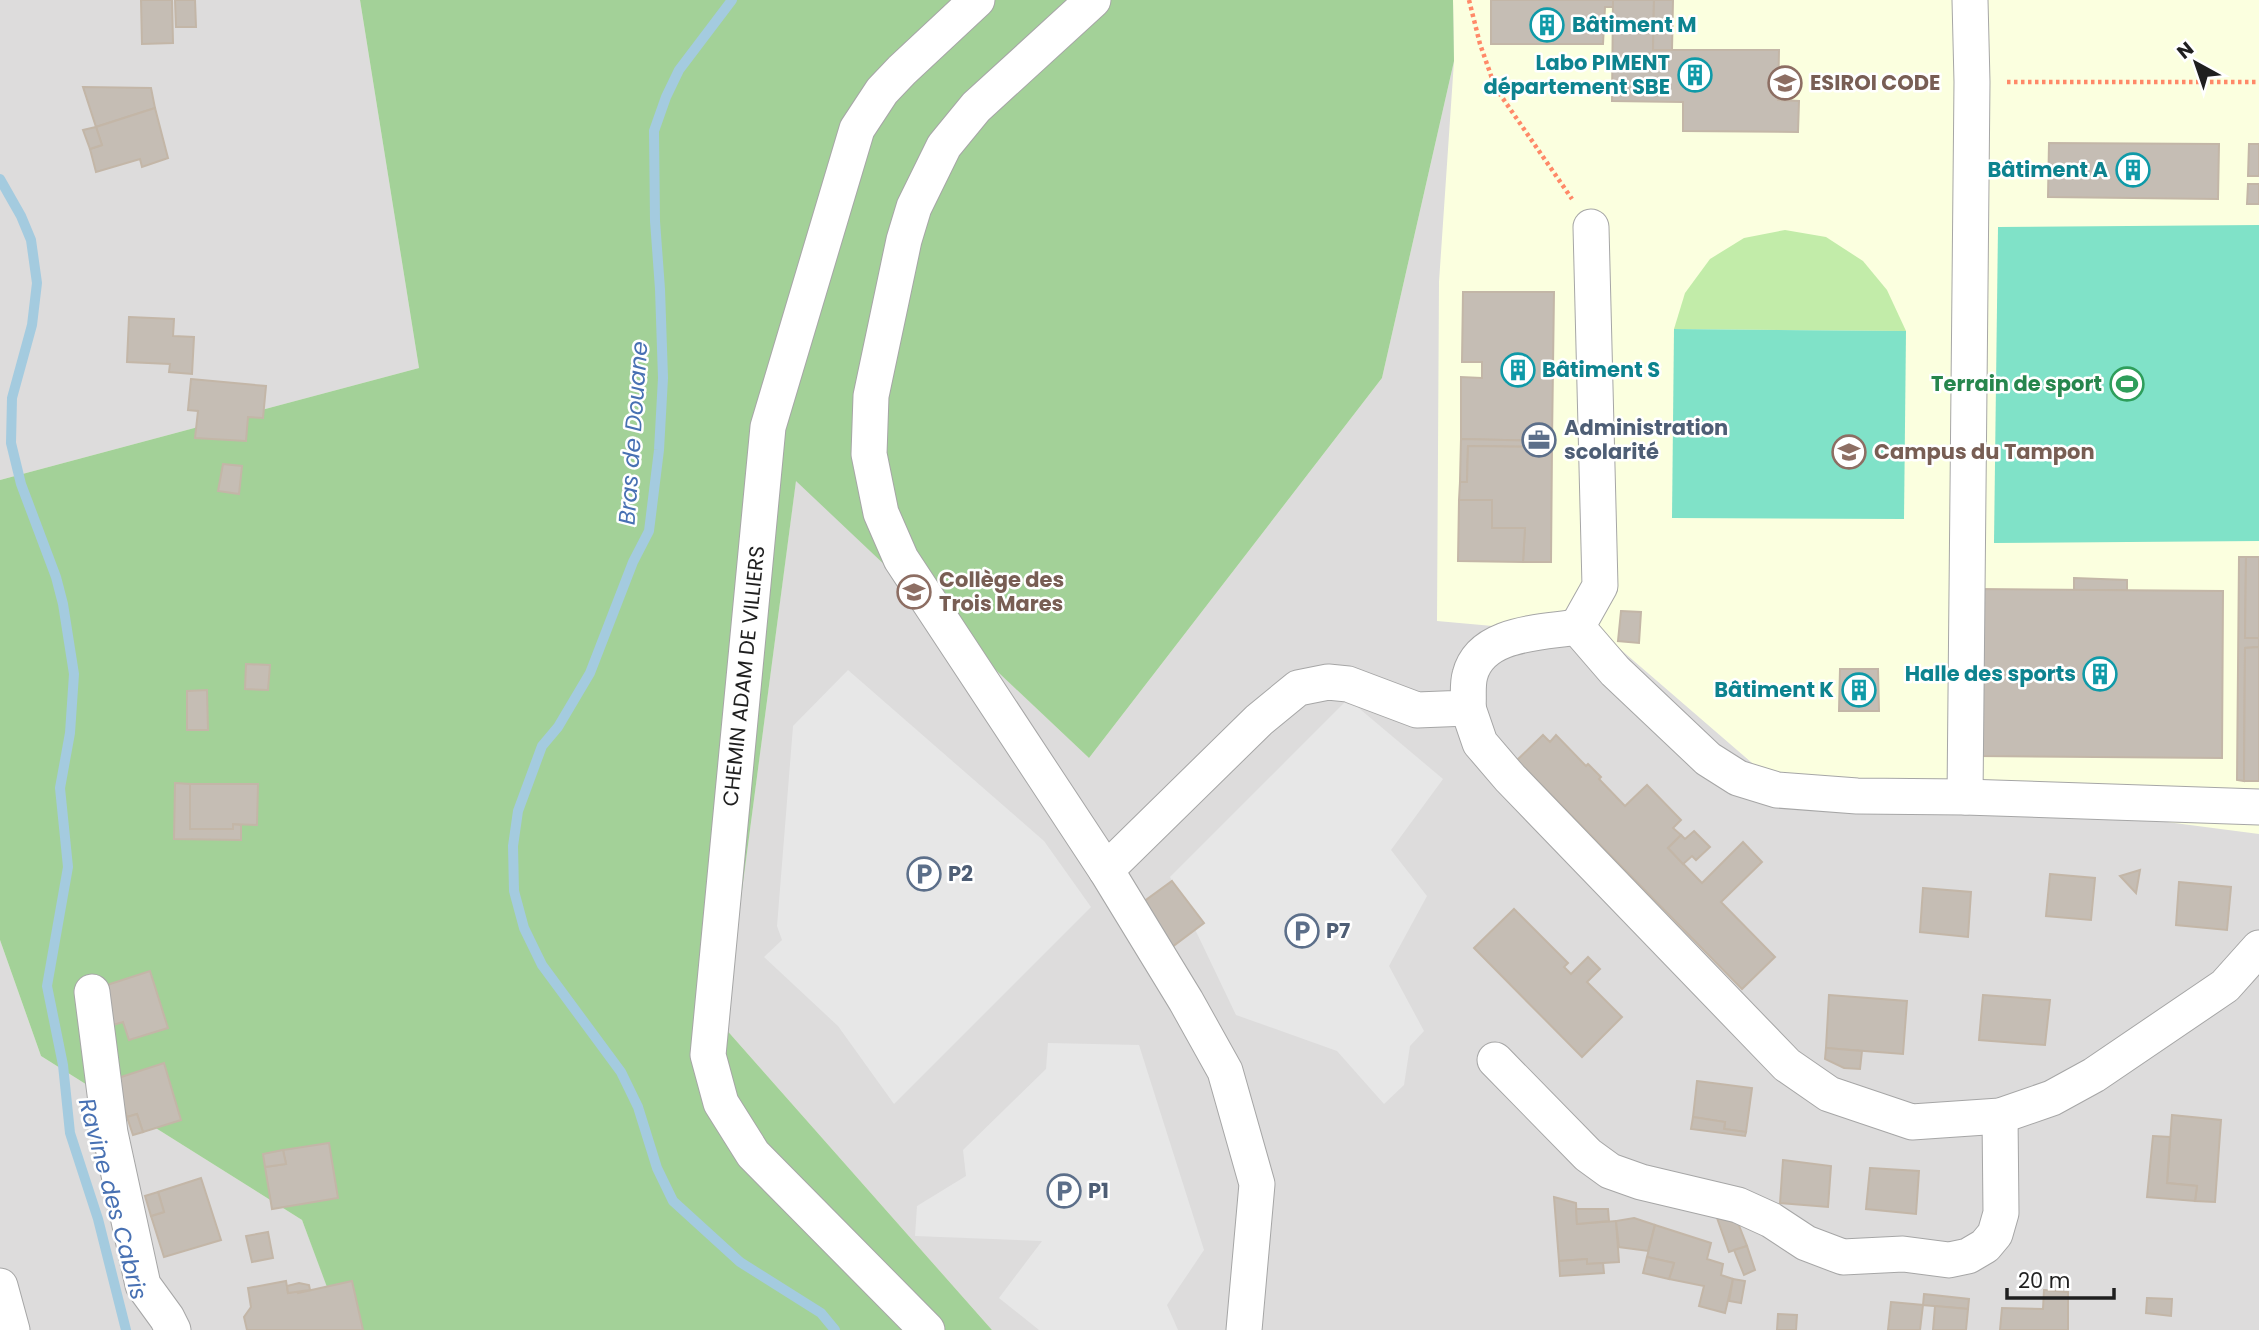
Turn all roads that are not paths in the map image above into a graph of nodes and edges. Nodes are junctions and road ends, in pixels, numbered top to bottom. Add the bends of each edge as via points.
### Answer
1 (977, 0) edge
2 (1093, 0) edge
3 (1970, 0) edge
4 (1591, 227) road end
5 (1577, 627) junction
6 (1468, 708) junction
7 (1965, 797) junction
8 (2259, 807) edge
9 (1106, 870) junction
10 (2259, 948) edge
11 (92, 992) dead end
12 (1496, 1060) dead end
13 (2000, 1116) junction
14 (0, 1286) edge
15 (12, 1330) edge
16 (173, 1330) edge
17 (927, 1330) edge
18 (1244, 1330) edge

1 - 17 street, CHEMIN ADAM DE VILLIERS via 882,91 858,129 768,427 708,1055 721,1103 753,1154
2 - 9 street via 976,107 944,146 914,207 904,240 871,396 869,454 881,513 901,559
3 - 7 street
4 - 5 street via 1600,586
5 - 6 street via 1500,641 1481,652 1470,675
5 - 7 street via 1615,671 1708,759 1738,778 1777,790
6 - 9 street via 1417,710 1348,684 1328,682 1298,688 1259,720
6 - 13 street via 1480,743 1503,769 1787,1065 1829,1094 1912,1122
7 - 8 street
9 - 18 street via 1225,1071 1257,1184
10 - 13 street via 2225,986 2094,1075 2053,1098
11 - 16 street via 110,1133 143,1285
12 - 13 street via 1588,1155 1610,1171 1738,1205 1806,1244 1843,1257 1903,1254 1949,1260 1985,1246 1995,1234 2001,1213
14 - 15 street

